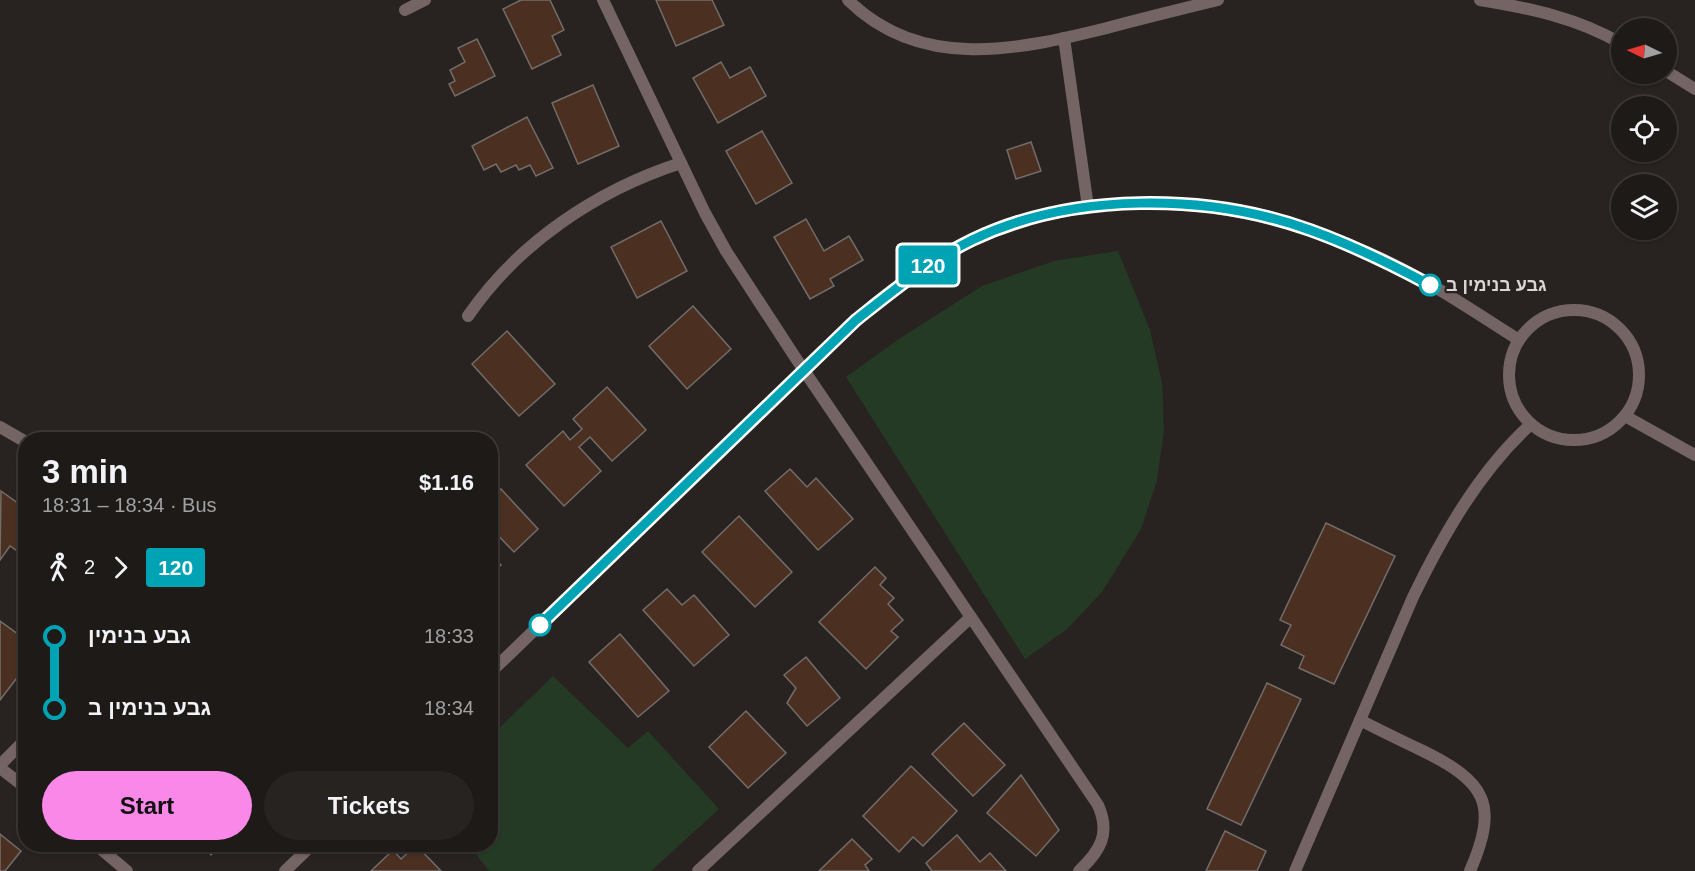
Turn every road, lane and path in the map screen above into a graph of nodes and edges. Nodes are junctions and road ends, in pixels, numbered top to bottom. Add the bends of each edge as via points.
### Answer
1 (425, 0) edge
2 (603, 0) edge
3 (848, 0) edge
4 (1218, 0) edge
5 (1480, 0) edge
6 (405, 10) dead end
7 (1064, 38) junction
8 (1611, 38) edge
9 (1677, 77) edge
10 (1695, 88) edge
11 (681, 163) junction
12 (1088, 207) junction
13 (468, 316) dead end
14 (1519, 340) junction
15 (803, 370) junction
16 (1625, 416) junction
17 (1532, 424) junction
18 (0, 427) edge
19 (18, 437) edge
20 (1695, 455) edge
21 (971, 616) junction
22 (498, 665) edge
23 (1360, 720) junction
24 (18, 747) edge
25 (0, 766) edge
26 (18, 781) edge
27 (104, 852) edge
28 (305, 852) edge
29 (127, 871) edge
30 (285, 871) edge
31 (698, 871) edge
32 (1079, 871) edge
33 (1295, 871) edge
34 (1470, 871) edge

1 - 6 street
2 - 11 street
3 - 7 street via 878,24 933,45 995,50
4 - 7 street
5 - 8 street via 1560,17
7 - 12 street
9 - 10 street
11 - 13 street via 655,171 608,195 542,236 502,272
11 - 15 street via 726,250
12 - 14 street via 1170,203 1238,211 1308,229 1378,257 1447,294
12 - 15 street via 1036,216 973,239 913,274
14 - 16 street via 1541,319 1559,311 1591,312 1610,320 1624,333 1638,360 1637,391
14 - 17 street via 1511,359 1509,380 1514,400
15 - 21 street
15 - 22 street
16 - 17 street via 1608,431 1580,440 1558,438
16 - 20 street
17 - 23 street via 1484,478 1434,556
18 - 19 street
21 - 31 street
21 - 32 street via 1101,812 1102,838 1097,851
23 - 33 street
23 - 34 street via 1451,765 1471,782 1482,800 1485,820
24 - 25 street
25 - 26 street
27 - 29 street
28 - 30 street

